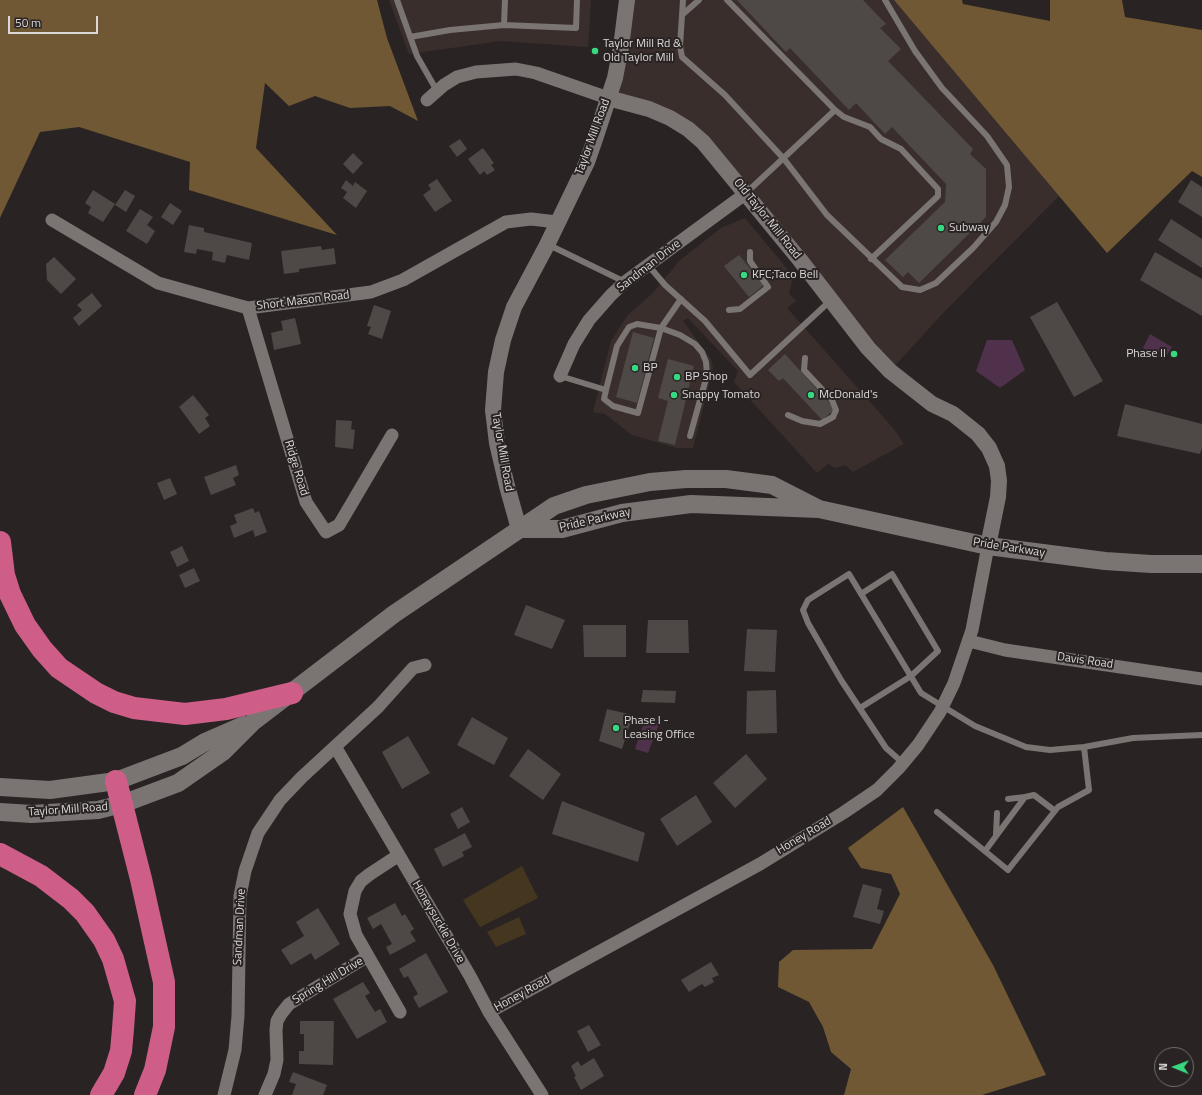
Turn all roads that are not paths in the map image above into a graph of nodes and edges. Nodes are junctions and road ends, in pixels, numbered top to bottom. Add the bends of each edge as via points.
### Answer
1 (397, 0) edge
2 (505, 0) edge
3 (577, 0) edge
4 (627, 0) edge
5 (683, 0) edge
6 (699, 0) edge
7 (727, 0) edge
8 (885, 0) edge
9 (683, 14) junction
10 (504, 25) junction
11 (410, 37) junction
12 (432, 96) joint
13 (608, 98) junction
14 (835, 110) junction
15 (784, 159) junction
16 (745, 194) junction
17 (52, 220) dead end
18 (557, 222) junction
19 (547, 245) junction
20 (750, 252) dead end
21 (872, 259) junction
22 (648, 265) junction
23 (624, 282) junction
24 (681, 299) junction
25 (832, 300) junction
26 (248, 308) junction
27 (729, 310) dead end
28 (661, 328) junction
29 (805, 358) dead end
30 (560, 376) joint
31 (606, 390) junction
32 (788, 415) dead end
33 (392, 435) dead end
34 (690, 436) dead end
35 (819, 509) junction
36 (519, 529) junction
37 (0, 542) edge
38 (988, 546) junction
39 (1202, 564) edge
40 (861, 594) junction
41 (878, 607) dead end
42 (872, 610) junction
43 (890, 626) dead end
44 (884, 631) junction
45 (969, 641) junction
46 (902, 646) dead end
47 (895, 650) junction
48 (425, 664) dead end
49 (911, 676) junction
50 (1202, 678) edge
51 (292, 693) junction
52 (943, 707) junction
53 (860, 708) junction
54 (254, 721) junction
55 (1202, 735) edge
56 (1084, 747) junction
57 (336, 748) junction
58 (903, 763) junction
59 (116, 781) junction
60 (0, 787) edge
61 (1025, 797) junction
62 (1008, 798) dead end
63 (122, 804) junction
64 (1055, 811) junction
65 (0, 812) edge
66 (937, 812) dead end
67 (997, 813) dead end
68 (996, 835) junction
69 (985, 851) junction
70 (0, 854) edge
71 (399, 855) junction
72 (368, 956) junction
73 (400, 1012) dead end
74 (489, 1012) junction
75 (101, 1095) edge
76 (145, 1095) edge
77 (224, 1095) edge
78 (265, 1095) edge
79 (542, 1095) edge

1 - 11 lane
2 - 10 lane
3 - 10 lane via 576,28
4 - 13 street, Taylor Mill Road via 615,78
5 - 9 lane
6 - 9 lane
7 - 14 lane
8 - 21 lane via 942,88 987,136 1007,165 1009,187 1005,205 996,222 974,248 929,287 920,290 902,286
9 - 15 lane via 680,46 682,57 725,95
10 - 11 lane
11 - 12 lane
12 - 13 street via 457,77 476,72 516,70 536,73
13 - 16 street, Old Taylor Mill Road via 649,108 688,129 716,156
13 - 18 street, Taylor Mill Road via 587,162
14 - 15 lane
14 - 21 lane via 844,117 870,127 881,139 901,149 938,189 938,196
15 - 16 lane
15 - 21 lane via 827,216
16 - 22 street, Sandman Drive
16 - 25 street, Old Taylor Mill Road
17 - 26 street, Short Mason Road via 158,283
18 - 19 street, Taylor Mill Road
18 - 26 street, Short Mason Road via 531,219 506,222 403,280 371,292
19 - 23 lane
19 - 36 street, Taylor Mill Road via 514,307 496,372 493,410 507,486
20 - 27 lane via 750,261 768,287 740,308
22 - 23 street, Sandman Drive
22 - 24 lane
23 - 30 street, Sandman Drive via 589,320 574,344
24 - 25 lane via 705,321 750,375
24 - 28 lane
25 - 38 street, Old Taylor Mill Road via 868,348 890,371 932,404 966,424 989,448 997,466 999,481
26 - 33 street, Ridge Road via 306,502 326,532 339,525
28 - 31 lane via 637,324 629,327 617,346
28 - 31 lane via 638,413 613,406 604,399
28 - 34 lane via 695,344 706,362 707,375
29 - 32 lane via 804,370 832,400 836,410 833,417 820,424
30 - 31 lane
35 - 36 main road, Pride Parkway via 691,504 622,513 562,529
35 - 36 main road, Pride Parkway via 772,484 726,479 686,479 650,482 586,496 554,506
35 - 38 main road, Pride Parkway
36 - 51 main road, Taylor Mill Road via 394,614
37 - 51 highway via 6,581 25,625 42,649 59,668 114,702 134,708 185,714 226,709
38 - 39 main road, Pride Parkway via 1105,561
38 - 45 street, Honey Road
40 - 42 lane
40 - 49 lane via 892,574 912,614 938,651
40 - 53 lane via 849,574 808,600 803,610 830,661
41 - 42 lane
42 - 44 lane
43 - 44 lane
44 - 47 lane
45 - 50 street, Davis Road via 1005,650
45 - 52 street, Honey Road
46 - 47 lane
47 - 49 lane
48 - 57 street, Sandman Drive via 413,668
49 - 52 lane via 921,693
49 - 53 lane
51 - 54 main road, Taylor Mill Road
52 - 56 lane via 975,726 1026,747 1050,750
52 - 58 street, Honey Road
53 - 58 lane via 886,748
54 - 59 main road, Taylor Mill Road via 205,742 182,756
54 - 63 main road, Taylor Mill Road via 224,751 178,783
55 - 56 lane via 1133,738
56 - 64 lane via 1089,790
57 - 71 street, Honeysuckle Drive
57 - 77 street, Sandman Drive via 280,800 258,833 250,853 238,914 238,1016 235,1050
58 - 74 street, Honey Road via 877,790 760,864
59 - 60 main road, Taylor Mill Road via 50,790
59 - 63 highway
61 - 62 lane
61 - 64 lane via 1034,795
61 - 68 lane
63 - 65 main road, Taylor Mill Road via 98,810 32,814
63 - 76 highway via 161,959 164,982 164,1027 155,1070
64 - 69 lane via 1008,870
66 - 69 lane
67 - 68 lane
68 - 69 lane
70 - 75 highway via 41,876 72,899 104,940 112,959 125,1002 124,1030 114,1073
71 - 72 street, Spring Hill Drive via 361,881 352,901 351,923
71 - 74 street, Honeysuckle Drive
72 - 73 street, Spring Hill Drive
72 - 78 street, Spring Hill Drive via 289,1004 281,1014 276,1030 277,1060
74 - 79 street, Honeysuckle Drive

